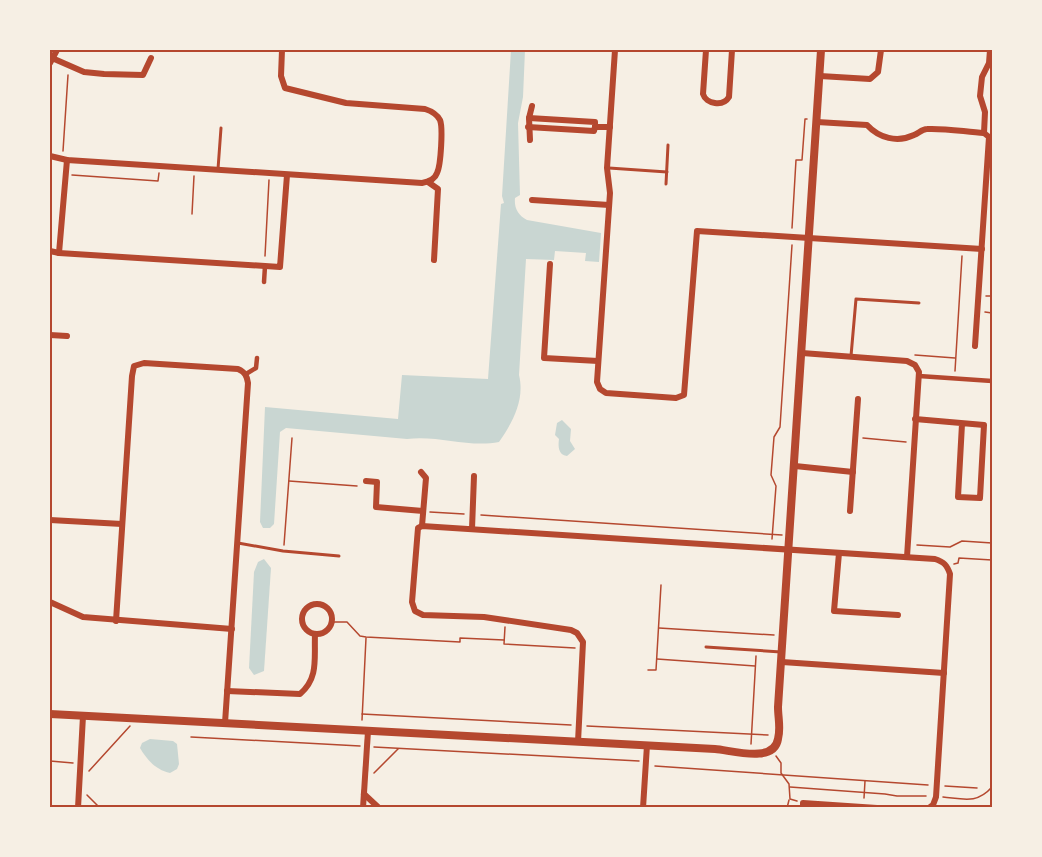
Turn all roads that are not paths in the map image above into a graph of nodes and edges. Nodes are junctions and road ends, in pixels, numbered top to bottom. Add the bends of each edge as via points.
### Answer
1 (57, 50) edge
2 (282, 50) edge
3 (614, 50) edge
4 (706, 50) edge
5 (732, 50) edge
6 (821, 50) edge
7 (880, 50) edge
8 (990, 50) edge
9 (152, 58) dead end
10 (51, 60) edge
11 (820, 76) junction
12 (532, 106) dead end
13 (529, 118) junction
14 (817, 120) junction
15 (528, 127) junction
16 (595, 127) junction
17 (221, 128) dead end
18 (610, 128) junction
19 (984, 133) junction
20 (530, 140) dead end
21 (668, 145) dead end
22 (50, 156) edge
23 (65, 160) junction
24 (607, 168) junction
25 (218, 171) junction
26 (667, 172) junction
27 (287, 175) junction
28 (428, 182) junction
29 (666, 184) dead end
30 (532, 200) dead end
31 (609, 205) junction
32 (810, 239) junction
33 (982, 249) junction
34 (50, 251) edge
35 (59, 253) junction
36 (434, 260) dead end
37 (550, 264) dead end
38 (265, 266) junction
39 (264, 282) dead end
40 (919, 303) dead end
41 (50, 335) edge
42 (70, 336) dead end
43 (975, 346) dead end
44 (802, 353) junction
45 (851, 356) junction
46 (257, 358) dead end
47 (598, 361) junction
48 (246, 374) junction
49 (919, 376) junction
50 (993, 381) edge
51 (858, 399) dead end
52 (915, 419) junction
53 (962, 424) junction
54 (795, 466) junction
55 (421, 472) dead end
56 (853, 472) junction
57 (474, 476) dead end
58 (366, 481) dead end
59 (423, 511) junction
60 (850, 511) dead end
61 (50, 520) edge
62 (122, 524) junction
63 (422, 525) junction
64 (472, 529) junction
65 (238, 543) junction
66 (790, 550) junction
67 (839, 553) junction
68 (339, 556) dead end
69 (907, 557) junction
70 (50, 602) edge
71 (898, 615) dead end
72 (116, 621) junction
73 (232, 629) junction
74 (315, 634) junction
75 (706, 647) dead end
76 (782, 652) junction
77 (782, 662) junction
78 (944, 673) junction
79 (227, 691) junction
80 (50, 714) edge
81 (82, 716) junction
82 (225, 723) junction
83 (364, 730) junction
84 (578, 742) junction
85 (647, 745) junction
86 (364, 794) junction
87 (803, 805) edge
88 (78, 807) edge
89 (363, 807) edge
90 (379, 807) edge
91 (643, 807) edge
92 (864, 807) edge
93 (877, 807) edge
94 (929, 807) edge

1 - 10 street
2 - 28 street via 281,76 285,88 346,103 424,110 437,116 441,127 439,169
3 - 18 street
4 - 5 street via 704,99 722,103 729,97
6 - 11 street
7 - 11 street via 878,72 870,79
8 - 19 street via 980,96 985,112
9 - 10 street via 143,75 84,72
11 - 14 street
12 - 13 street
13 - 15 street
13 - 16 street via 595,122
14 - 19 street via 867,125 876,134 887,137 914,136 924,129
14 - 32 street
15 - 16 street via 594,131
15 - 20 street
16 - 18 street
17 - 25 lane
18 - 24 street
19 - 33 street via 988,137
21 - 26 lane
22 - 23 street
23 - 25 street
23 - 35 street
24 - 26 lane
24 - 31 street
25 - 27 street
26 - 29 lane
27 - 28 street
27 - 38 street via 280,267
28 - 36 street via 438,189
30 - 31 street
31 - 47 street
32 - 33 street
32 - 44 street
32 - 47 street via 697,231 684,395 676,398 606,393 597,382
33 - 43 street
34 - 35 street
35 - 38 street
37 - 47 street via 544,358
38 - 39 street
40 - 45 lane via 856,299
41 - 42 street
44 - 45 street
44 - 54 street
45 - 49 street via 907,361 915,365
46 - 48 street via 256,368
48 - 62 street via 238,369 144,363 135,366
48 - 65 street
49 - 50 street
49 - 52 street
51 - 56 street
52 - 53 street
52 - 69 street
53 - 53 street via 984,425 980,498 958,497
54 - 56 street
54 - 66 street
55 - 59 street via 426,478
56 - 60 street
57 - 64 street
58 - 59 street via 377,482 376,507
59 - 63 street
61 - 62 street
62 - 72 street
63 - 64 street
63 - 84 street via 417,534 412,602 415,611 423,615 484,617 571,630 581,637
64 - 66 street
65 - 68 lane
65 - 73 street
66 - 67 street
66 - 76 street
67 - 69 street
67 - 71 street via 834,611
69 - 78 street via 935,559 948,567
70 - 72 street via 83,617
72 - 73 street
73 - 79 street
74 - 74 street via 329,629 332,622 332,615 322,604 303,612 304,627
74 - 79 street via 313,678 300,694
75 - 76 lane
76 - 77 street
77 - 78 street
77 - 85 street via 778,742 772,750 750,753
78 - 94 street via 936,797
79 - 82 street
80 - 81 street
81 - 82 street
81 - 88 street
82 - 83 street
83 - 84 street
83 - 86 street
84 - 85 street
85 - 91 street
86 - 89 street
86 - 90 street
87 - 92 street
92 - 93 street

